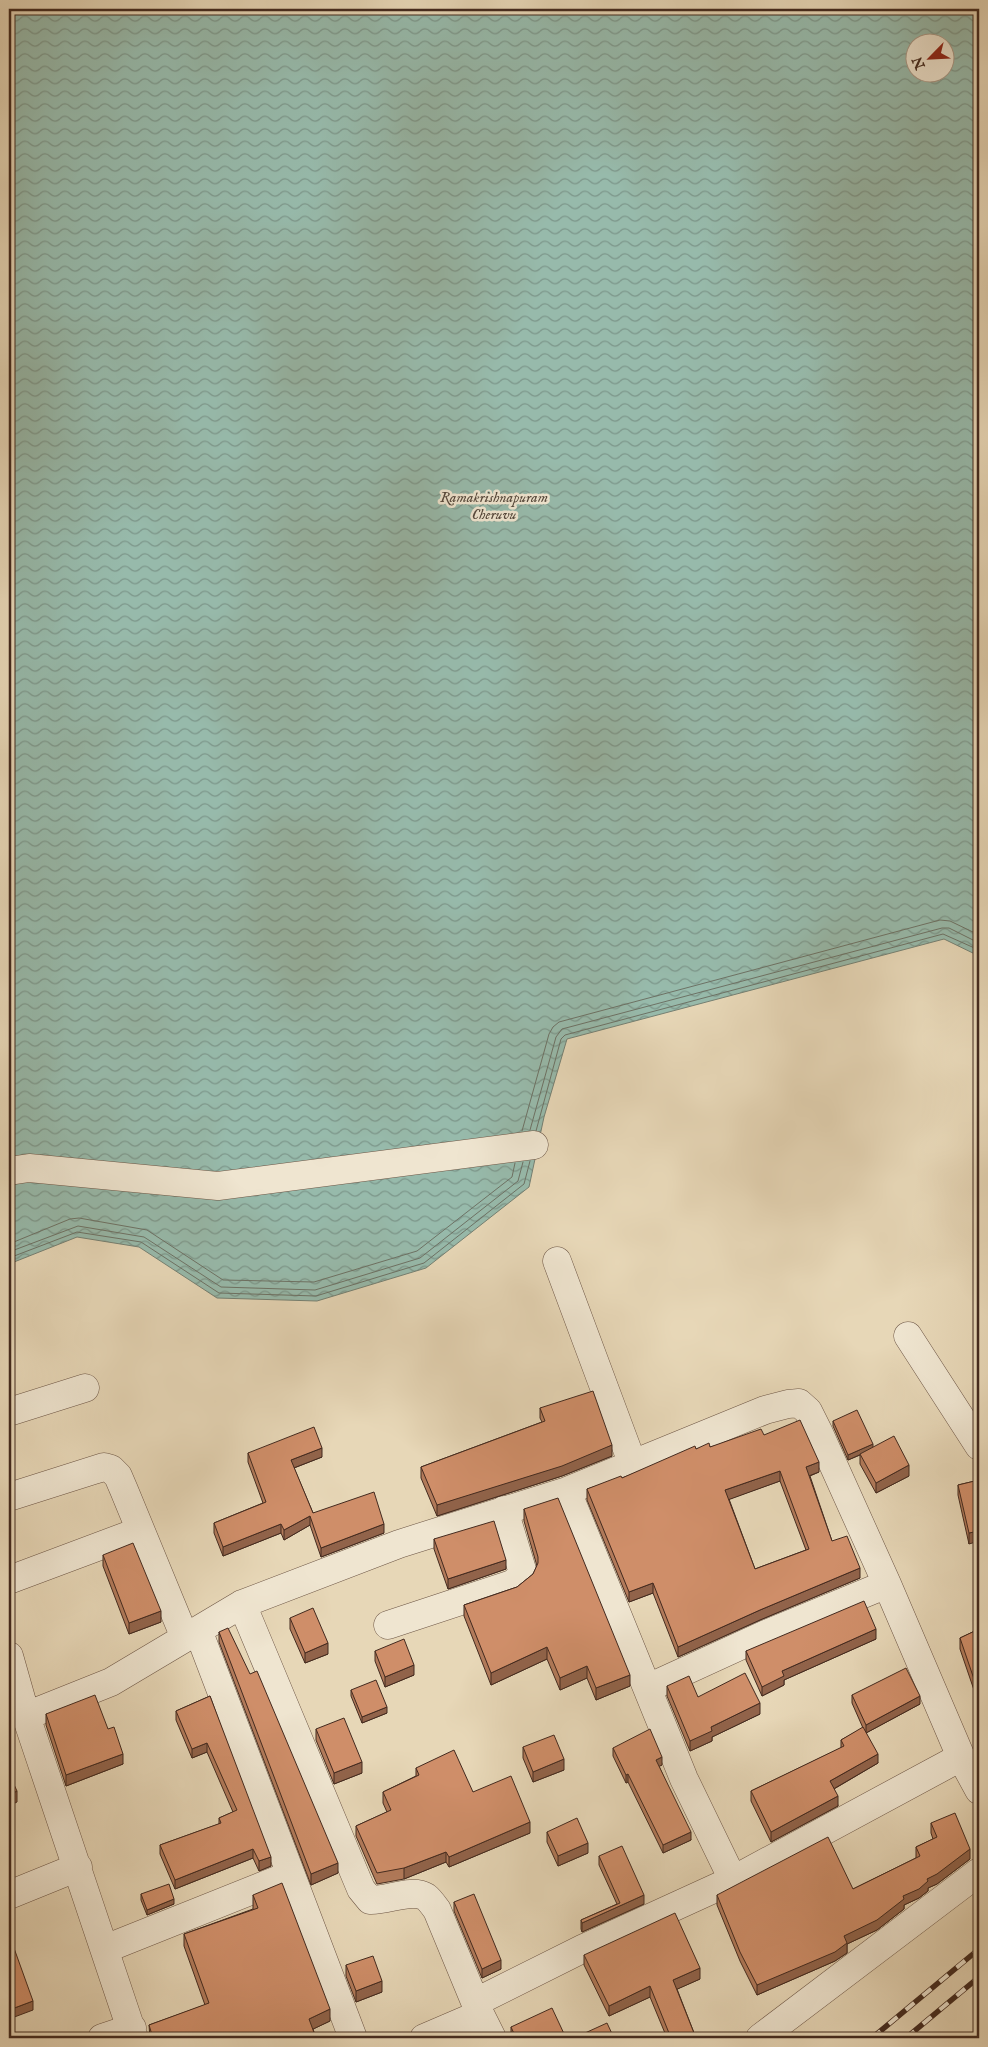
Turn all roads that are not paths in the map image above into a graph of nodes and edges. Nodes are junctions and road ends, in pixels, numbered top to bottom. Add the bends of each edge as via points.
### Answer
1 (534, 1145) dead end
2 (9, 1171) edge
3 (557, 1261) dead end
4 (908, 1336) dead end
5 (85, 1388) dead end
6 (9, 1412) edge
7 (979, 1446) edge
8 (633, 1465) junction
9 (567, 1491) junction
10 (9, 1498) edge
11 (504, 1510) junction
12 (140, 1531) junction
13 (9, 1580) edge
14 (888, 1584) junction
15 (242, 1604) junction
16 (388, 1625) dead end
17 (191, 1634) junction
18 (11, 1671) edge
19 (648, 1688) junction
20 (26, 1716) junction
21 (961, 1757) junction
22 (979, 1790) edge
23 (78, 1867) junction
24 (979, 1872) edge
25 (290, 1875) junction
26 (733, 1880) junction
27 (9, 1895) edge
28 (105, 1949) junction
29 (478, 2008) junction
30 (133, 2033) edge
31 (102, 2038) edge
32 (353, 2038) edge
33 (424, 2038) edge
34 (492, 2038) edge
35 (760, 2038) edge

1 - 2 street via 218,1186 29,1168
3 - 8 street
4 - 7 street
5 - 6 street
8 - 9 street
8 - 14 street via 765,1410 798,1404 808,1411 819,1433
9 - 11 street
9 - 19 street
10 - 12 street via 104,1467 118,1476
11 - 15 street via 399,1544
11 - 16 street via 523,1573 520,1578 512,1584
12 - 13 street
12 - 17 street
14 - 19 street via 766,1634
14 - 21 street
15 - 17 street
15 - 29 street via 360,1889 370,1900 414,1893 427,1898 437,1910
17 - 20 street via 111,1682
17 - 25 street
18 - 20 street
19 - 26 street via 684,1780
20 - 23 street
21 - 22 street
21 - 26 street
23 - 27 street
23 - 28 street
24 - 35 street
25 - 28 street
25 - 32 street
26 - 29 street via 582,1949
28 - 30 street
29 - 33 street
29 - 34 street
30 - 31 street

